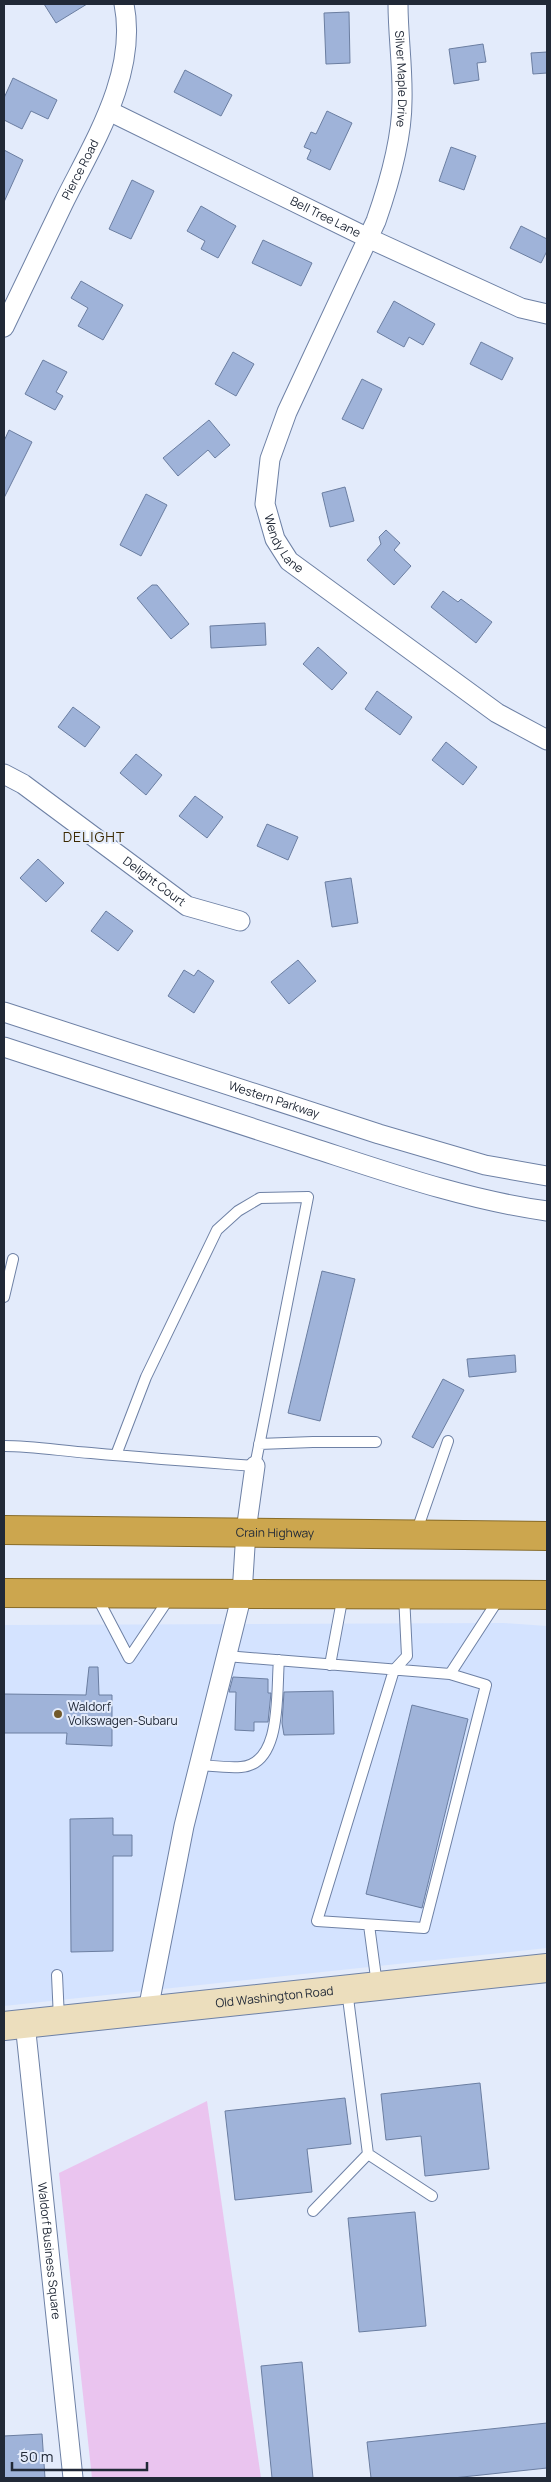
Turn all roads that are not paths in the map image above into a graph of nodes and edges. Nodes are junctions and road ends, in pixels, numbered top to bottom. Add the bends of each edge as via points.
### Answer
1 (124, 4) edge
2 (398, 4) edge
3 (109, 111) junction
4 (368, 238) junction
5 (547, 314) edge
6 (4, 327) edge
7 (547, 740) edge
8 (4, 774) edge
9 (240, 921) dead end
10 (4, 1012) edge
11 (4, 1047) edge
12 (547, 1176) edge
13 (547, 1211) edge
14 (13, 1259) dead end
15 (4, 1297) edge
16 (448, 1441) dead end
17 (376, 1442) dead end
18 (259, 1444) junction
19 (4, 1446) edge
20 (116, 1455) junction
21 (255, 1466) junction
22 (4, 1530) edge
23 (246, 1531) junction
24 (415, 1534) junction
25 (547, 1536) edge
26 (4, 1594) edge
27 (96, 1594) junction
28 (173, 1594) junction
29 (242, 1594) junction
30 (344, 1594) junction
31 (404, 1594) junction
32 (502, 1594) junction
33 (547, 1595) edge
34 (226, 1656) junction
35 (278, 1660) junction
36 (330, 1664) junction
37 (394, 1670) junction
38 (450, 1674) junction
39 (199, 1765) junction
40 (369, 1925) junction
41 (547, 1968) edge
42 (57, 1975) dead end
43 (377, 1986) junction
44 (347, 1989) junction
45 (148, 2010) junction
46 (59, 2020) junction
47 (15, 2024) edge
48 (368, 2154) junction
49 (432, 2196) dead end
50 (313, 2211) dead end
51 (73, 2478) edge

1 - 3 street, Pierce Road via 128,23 125,52
2 - 4 street, Silver Maple Drive via 402,102 387,190
3 - 4 street, Bell Tree Lane
3 - 6 street, Pierce Road
4 - 5 street, Bell Tree Lane via 521,308
4 - 7 street, Wendy Lane via 287,412 270,459 265,504 269,525 289,561 497,714
8 - 9 street, Delight Court via 23,784 187,906
10 - 12 street, Western Parkway via 379,1134 485,1165
11 - 13 street via 388,1172
14 - 15 lane
16 - 24 lane
17 - 18 lane
18 - 20 lane via 308,1197 260,1198 238,1211 217,1230 146,1377
18 - 21 lane
19 - 20 lane
20 - 21 lane
21 - 23 street
22 - 23 highway, Crain Highway
23 - 24 highway, Crain Highway
23 - 29 street
24 - 25 highway, Crain Highway
26 - 27 highway
27 - 28 highway
27 - 28 lane via 129,1658
28 - 29 highway
29 - 30 highway
29 - 34 street
30 - 31 highway
30 - 36 lane
31 - 32 highway
31 - 37 lane via 407,1656
32 - 33 highway
32 - 38 lane
34 - 35 lane
34 - 39 street
35 - 36 lane
35 - 39 lane via 273,1739 264,1757 243,1767
36 - 37 lane
37 - 38 lane
37 - 40 lane via 317,1921
38 - 40 lane via 486,1685 424,1928
39 - 45 street
40 - 43 lane
41 - 43 main road, Old Washington Road
42 - 46 lane
43 - 44 main road, Old Washington Road
44 - 45 main road, Old Washington Road
44 - 48 lane
45 - 46 main road, Old Washington Road
46 - 47 main road, Old Washington Road
47 - 51 street, Waldorf Business Square
48 - 49 lane
48 - 50 lane

